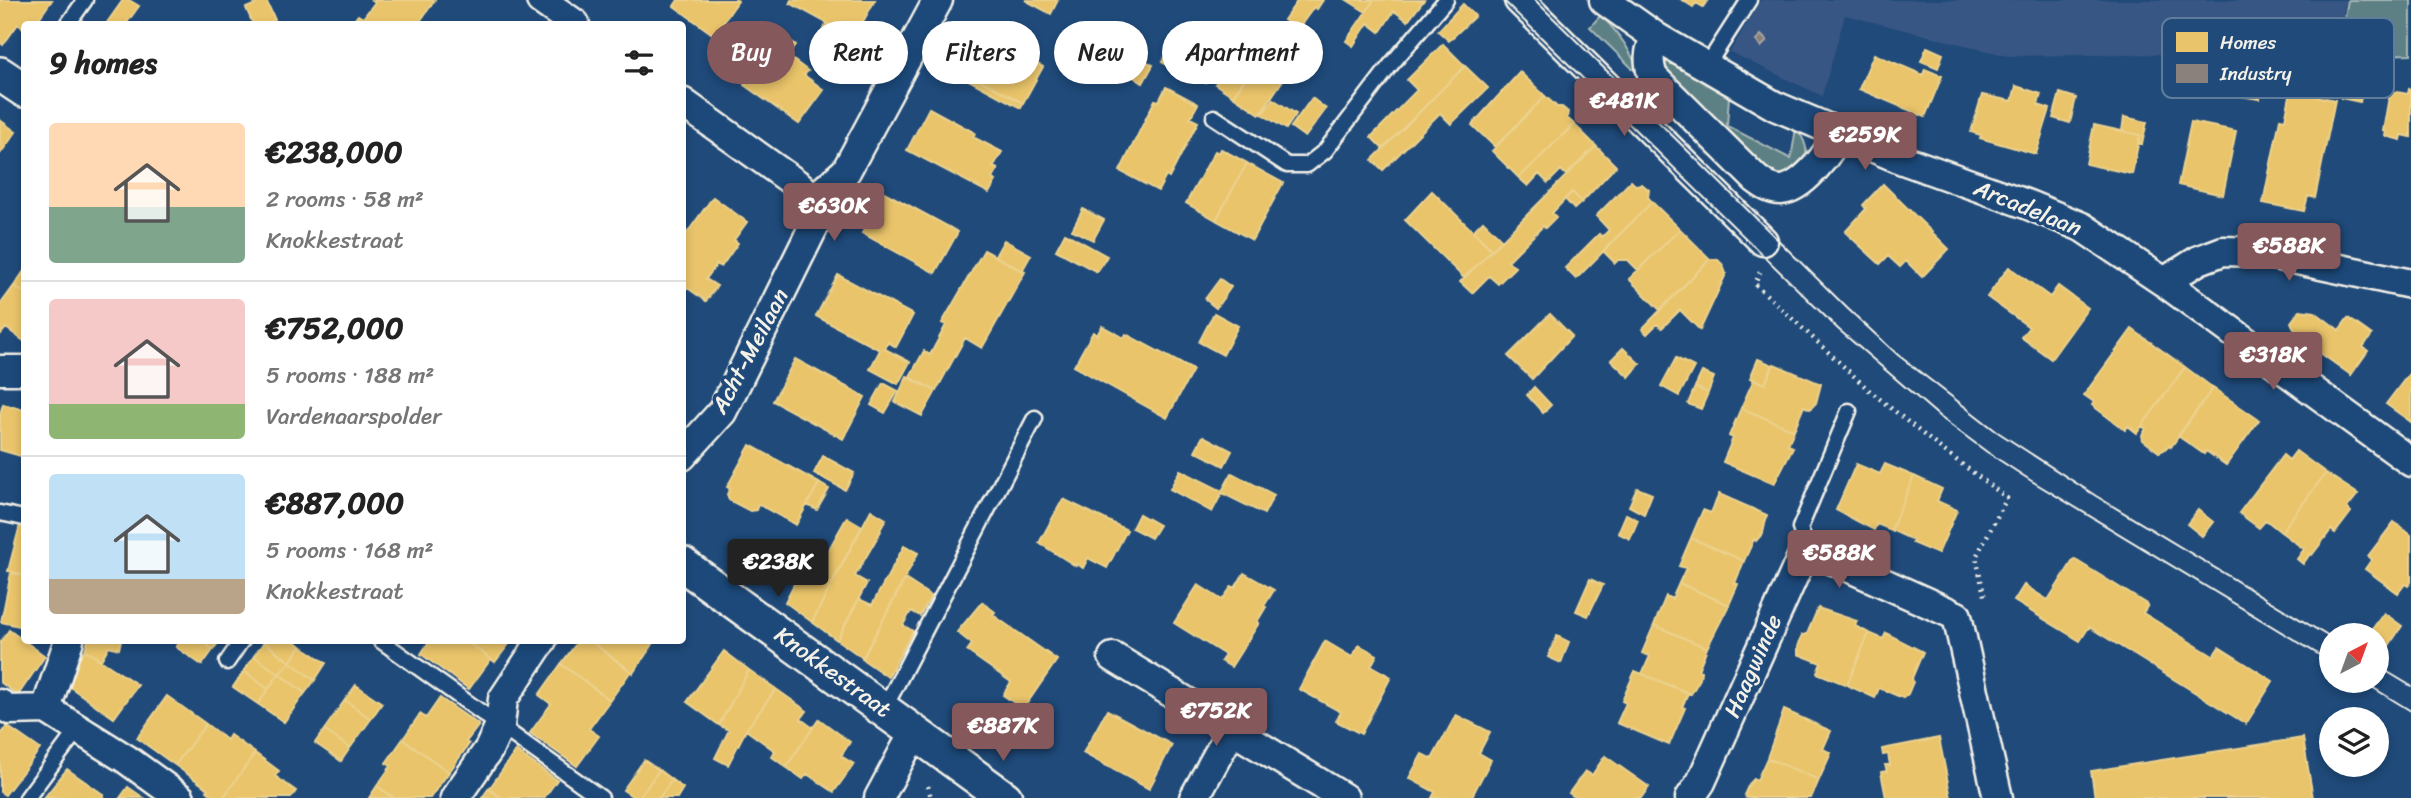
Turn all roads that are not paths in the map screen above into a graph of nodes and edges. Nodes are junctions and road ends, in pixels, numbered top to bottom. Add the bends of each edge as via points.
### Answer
1 (85, 0) edge
2 (541, 0) edge
3 (938, 0) edge
4 (1446, 0) edge
5 (1519, 0) edge
6 (1604, 0) edge
7 (1749, 0) edge
8 (70, 21) edge
9 (571, 21) edge
10 (1656, 37) junction
11 (1706, 67) junction
12 (686, 105) edge
13 (1214, 117) dead end
14 (1837, 134) junction
15 (813, 200) junction
16 (1763, 241) road end
17 (2165, 282) junction
18 (2411, 284) edge
19 (0, 370) edge
20 (21, 370) edge
21 (1849, 411) dead end
22 (1035, 418) dead end
23 (686, 452) edge
24 (2411, 462) edge
25 (0, 513) edge
26 (21, 516) edge
27 (1805, 548) junction
28 (686, 567) edge
29 (68, 644) edge
30 (239, 644) edge
31 (386, 644) edge
32 (539, 644) edge
33 (1113, 657) dead end
34 (227, 662) dead end
35 (0, 704) edge
36 (46, 709) junction
37 (884, 709) junction
38 (500, 725) junction
39 (78, 729) junction
40 (1232, 729) junction
41 (915, 731) junction
42 (27, 798) edge
43 (180, 798) edge
44 (455, 798) edge
45 (601, 798) edge
46 (879, 798) edge
47 (1005, 798) edge
48 (1194, 798) edge
49 (1344, 798) edge
50 (1690, 798) edge
51 (1998, 798) edge

1 - 8 lane
2 - 9 street
3 - 15 street via 846,171
4 - 13 lane via 1325,151 1307,165 1287,165
5 - 16 street
6 - 10 street, Arcadelaan
7 - 11 lane
10 - 11 street, Arcadelaan
10 - 14 street via 1649,49 1653,77 1769,188 1791,188 1800,181 1832,148
11 - 14 street, Arcadelaan
12 - 15 street
14 - 17 street, Arcadelaan via 2082,227
15 - 23 street, Acht-Meilaan via 817,212 814,226 722,412
17 - 18 street via 2223,251 2260,252
17 - 24 street, Arcadelaan
19 - 20 street
21 - 27 lane via 1800,528
22 - 37 lane
25 - 26 lane
27 - 50 street, Haagwinde
27 - 51 street via 1957,616
28 - 37 street, Knokkestraat
29 - 36 street
30 - 34 lane
31 - 38 lane
32 - 38 street via 503,699
33 - 40 street
35 - 36 street via 10,710
36 - 39 street
37 - 41 street, Knokkestraat
38 - 44 street
38 - 45 lane
39 - 42 lane
39 - 43 street
40 - 48 street
40 - 49 street
41 - 46 street, Knokkestraat
41 - 47 street, Knokkestraat

